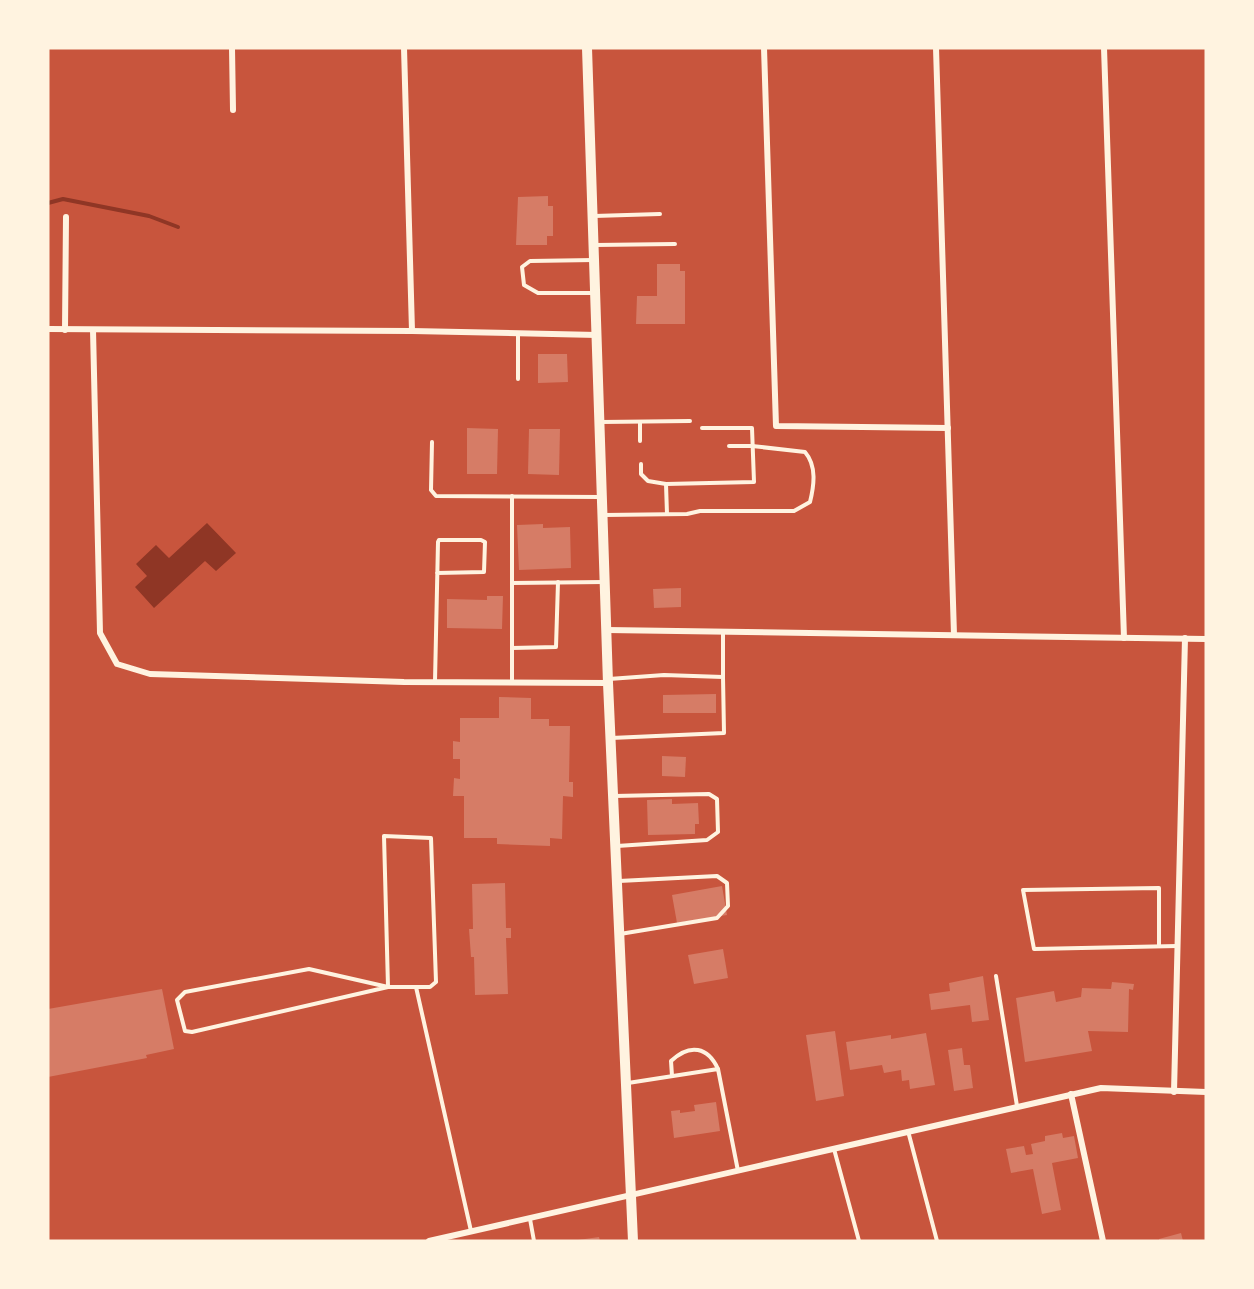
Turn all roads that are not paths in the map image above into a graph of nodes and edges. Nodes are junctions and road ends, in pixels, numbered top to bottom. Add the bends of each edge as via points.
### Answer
1 (232, 48) edge
2 (404, 48) edge
3 (587, 48) edge
4 (764, 48) edge
5 (936, 48) edge
6 (1104, 48) edge
7 (233, 110) dead end
8 (660, 214) dead end
9 (593, 216) junction
10 (66, 217) dead end
11 (675, 244) dead end
12 (594, 245) junction
13 (594, 260) junction
14 (596, 293) junction
15 (48, 329) edge
16 (65, 330) junction
17 (93, 330) junction
18 (412, 331) junction
19 (518, 333) junction
20 (597, 335) junction
21 (518, 379) dead end
22 (690, 421) dead end
23 (600, 422) junction
24 (639, 422) junction
25 (702, 428) dead end
26 (948, 428) junction
27 (640, 441) dead end
28 (432, 442) dead end
29 (729, 446) dead end
30 (752, 446) junction
31 (641, 464) dead end
32 (666, 484) junction
33 (512, 496) junction
34 (602, 497) junction
35 (667, 514) junction
36 (603, 515) junction
37 (437, 573) junction
38 (558, 582) junction
39 (605, 582) junction
40 (512, 583) junction
41 (607, 630) junction
42 (723, 632) junction
43 (954, 635) junction
44 (1124, 638) junction
45 (1185, 638) junction
46 (1206, 639) edge
47 (512, 648) junction
48 (723, 677) junction
49 (435, 681) junction
50 (608, 681) junction
51 (512, 682) junction
52 (611, 738) junction
53 (614, 796) junction
54 (616, 846) junction
55 (618, 881) junction
56 (620, 934) junction
57 (1159, 946) junction
58 (1177, 946) junction
59 (996, 976) dead end
60 (388, 987) junction
61 (416, 987) junction
62 (718, 1069) junction
63 (672, 1076) junction
64 (627, 1083) junction
65 (1174, 1092) junction
66 (1206, 1092) edge
67 (1071, 1094) junction
68 (1017, 1106) junction
69 (908, 1131) junction
70 (834, 1148) junction
71 (738, 1171) junction
72 (632, 1196) junction
73 (530, 1219) junction
74 (471, 1232) junction
75 (447, 1239) edge
76 (429, 1241) edge
77 (534, 1241) edge
78 (633, 1241) edge
79 (859, 1241) edge
80 (937, 1241) edge
81 (1103, 1241) edge

1 - 7 street
2 - 18 street
3 - 9 main road
4 - 26 street via 776,426
5 - 26 street
6 - 44 street
8 - 9 lane
9 - 12 main road
10 - 16 street
11 - 12 lane
12 - 13 main road
13 - 14 main road
13 - 14 lane via 530,261 522,267 522,280 538,293
14 - 20 main road
15 - 16 street
16 - 17 street
17 - 18 street
17 - 49 street via 100,633 117,664 150,674
18 - 19 street
19 - 20 street
19 - 21 lane
20 - 23 main road
22 - 24 lane
23 - 24 lane
23 - 34 main road
24 - 27 lane
25 - 30 lane via 752,428
26 - 43 street
28 - 33 lane via 431,490 436,496
29 - 30 lane
30 - 32 lane via 754,482
30 - 35 lane via 805,452 812,460 810,502 794,511
31 - 32 lane via 641,474 648,481
32 - 35 lane
33 - 34 lane
33 - 40 lane
34 - 36 main road
35 - 36 lane
36 - 39 main road
37 - 37 lane via 439,540 485,542 484,572
37 - 49 lane
38 - 39 lane
38 - 40 lane
38 - 47 lane via 556,647
39 - 41 main road
40 - 47 lane
41 - 42 street
41 - 50 main road
42 - 43 street
42 - 48 lane
43 - 44 street
44 - 45 street
45 - 46 street
45 - 58 street
47 - 51 lane
48 - 50 lane via 664,675
48 - 52 lane via 724,733
49 - 51 street
50 - 51 street
50 - 52 main road
52 - 53 main road
53 - 54 main road
53 - 54 lane via 709,794 717,799 718,832 707,840
54 - 55 main road
55 - 56 main road
55 - 56 lane via 717,876 727,883 729,890 728,906 717,918
56 - 64 main road
57 - 57 lane via 1034,949 1023,890 1159,888
57 - 58 lane
58 - 65 street
59 - 68 lane
60 - 60 lane via 192,1032 185,1031 177,1000 185,992 309,969
60 - 61 lane
60 - 61 lane via 384,836 431,838 436,982 430,987
61 - 74 lane
62 - 63 lane
62 - 63 lane via 712,1056 692,1050 671,1060
62 - 71 lane
63 - 64 lane
64 - 72 main road
65 - 66 street
65 - 67 street via 1101,1088
67 - 68 street
67 - 81 street
68 - 69 street
69 - 70 street
69 - 80 lane
70 - 71 street
70 - 79 lane
71 - 72 street
72 - 73 street
72 - 78 main road
73 - 74 street
73 - 77 lane
74 - 75 street
75 - 76 street

